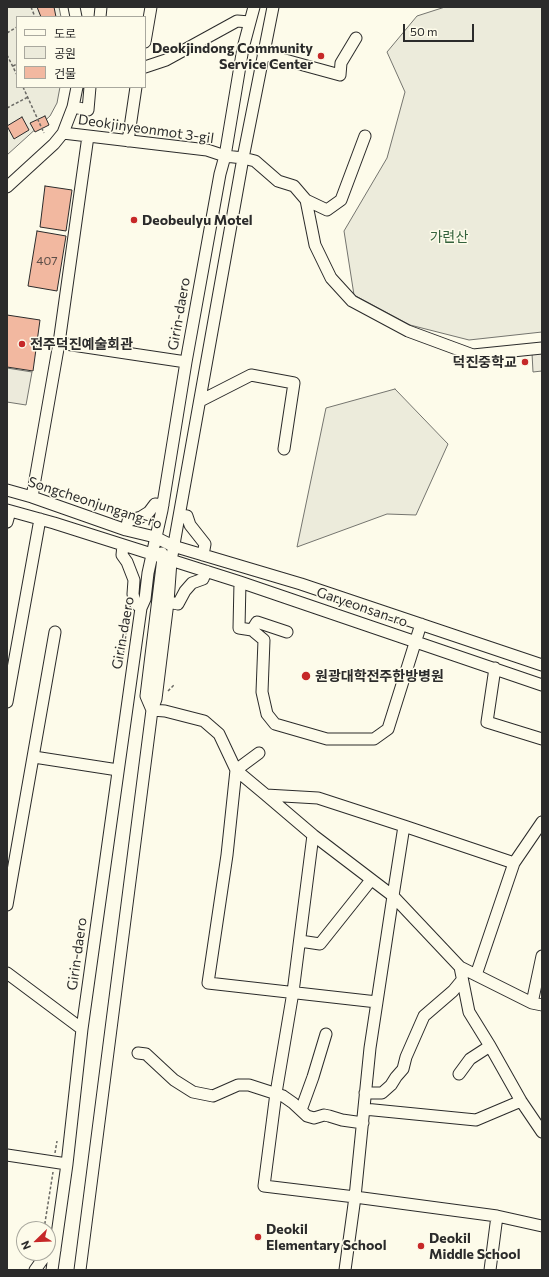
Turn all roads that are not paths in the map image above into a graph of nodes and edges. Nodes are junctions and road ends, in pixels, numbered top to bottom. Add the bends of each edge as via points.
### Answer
1 (152, 7) edge
2 (254, 7) edge
3 (272, 7) edge
4 (250, 22) junction
5 (146, 37) edge
6 (356, 38) dead end
7 (263, 54) junction
8 (146, 67) edge
9 (77, 88) edge
10 (90, 88) edge
11 (136, 88) edge
12 (73, 107) junction
13 (63, 133) junction
14 (88, 136) junction
15 (364, 136) dead end
16 (128, 141) junction
17 (225, 156) junction
18 (243, 158) junction
19 (7, 187) edge
20 (306, 200) junction
21 (59, 343) junction
22 (542, 348) edge
23 (186, 362) junction
24 (200, 401) junction
25 (284, 449) dead end
26 (7, 490) edge
27 (32, 498) junction
28 (163, 505) junction
29 (8, 511) edge
30 (180, 515) junction
31 (40, 519) junction
32 (7, 522) edge
33 (54, 524) junction
34 (126, 530) junction
35 (123, 545) junction
36 (173, 546) junction
37 (159, 551) junction
38 (203, 555) junction
39 (206, 572) junction
40 (240, 582) junction
41 (168, 602) junction
42 (141, 608) junction
43 (421, 624) junction
44 (252, 630) junction
45 (55, 632) dead end
46 (287, 632) dead end
47 (416, 641) junction
48 (542, 665) edge
49 (495, 668) junction
50 (542, 685) edge
51 (7, 702) edge
52 (152, 710) junction
53 (542, 739) edge
54 (259, 753) dead end
55 (34, 757) junction
56 (118, 770) junction
57 (236, 770) junction
58 (266, 795) junction
59 (542, 822) edge
60 (404, 826) junction
61 (313, 835) junction
62 (12, 854) edge
63 (514, 863) junction
64 (371, 880) junction
65 (393, 896) junction
66 (7, 905) edge
67 (300, 941) junction
68 (542, 956) edge
69 (460, 967) junction
70 (7, 973) edge
71 (476, 975) junction
72 (462, 980) junction
73 (293, 992) junction
74 (377, 1002) junction
75 (537, 1004) edge
76 (82, 1029) junction
77 (326, 1034) dead end
78 (490, 1046) junction
79 (138, 1054) dead end
80 (459, 1074) dead end
81 (276, 1093) junction
82 (365, 1094) junction
83 (521, 1101) junction
84 (364, 1109) junction
85 (300, 1110) junction
86 (363, 1123) junction
87 (542, 1132) edge
88 (7, 1155) edge
89 (67, 1164) junction
90 (355, 1197) junction
91 (497, 1216) junction
92 (542, 1226) edge
93 (56, 1250) edge
94 (41, 1261) edge
95 (35, 1270) edge
96 (80, 1270) edge
97 (345, 1270) edge
98 (490, 1270) edge

1 - 5 street
2 - 4 street, Girin-daero
3 - 7 street, Girin-daero
4 - 8 street via 237,21 166,60
4 - 17 street, Girin-daero via 243,48
6 - 7 street via 341,63 340,75
7 - 18 street, Girin-daero
9 - 12 street
10 - 12 street via 88,110
11 - 16 street
12 - 13 street
13 - 14 street, Deokjinyeonmot 3-gil
13 - 19 street
14 - 16 street, Deokjinyeonmot 3-gil
14 - 21 street
15 - 20 street via 341,200 327,210
16 - 17 street, Deokjinyeonmot 3-gil via 207,150
17 - 18 street, Deokjinyeonmot 3-gil
17 - 23 street, Girin-daero
18 - 20 street, Deokjinyeonmot 3-gil via 255,161 278,181 294,186
18 - 24 street, Girin-daero
20 - 22 street via 315,245 331,278 352,301 408,331 473,354
21 - 23 street
21 - 27 street
23 - 28 street, Girin-daero
24 - 25 street via 251,374 294,383
24 - 30 street, Girin-daero
26 - 27 street, Songcheonjungang-ro
27 - 34 street, Songcheonjungang-ro
28 - 34 street via 155,504 149,512 128,521
28 - 37 street, Girin-daero
29 - 31 street, Songcheonjungang-ro
29 - 32 street
30 - 36 street, Girin-daero
30 - 38 street via 187,516 190,525 205,544
31 - 33 street, Songcheonjungang-ro
31 - 51 street
33 - 35 street, Songcheonjungang-ro
33 - 37 street via 62,520
34 - 37 street, Songcheonjungang-ro
35 - 37 street, Songcheonjungang-ro
35 - 42 street via 122,555 128,562 134,580 135,604
36 - 37 street, Songcheonjungang-ro
36 - 37 street, Girin-daero
36 - 38 street, Garyeonsan-ro
37 - 39 street, Garyeonsan-ro
37 - 41 street, Girin-daero
37 - 42 street, Girin-daero via 148,573 145,599
37 - 52 street via 146,696
38 - 43 street, Garyeonsan-ro
39 - 40 street, Garyeonsan-ro
39 - 41 street via 203,579 190,585 178,604
40 - 44 street via 239,628
40 - 47 street, Garyeonsan-ro
41 - 52 street, Girin-daero via 156,699
42 - 56 street, Girin-daero
43 - 47 street
43 - 48 street, Garyeonsan-ro
44 - 46 street via 257,622
44 - 47 street via 264,640 262,692 267,714 275,724 327,738 374,739 388,730
45 - 55 street
47 - 49 street, Garyeonsan-ro
49 - 50 street, Garyeonsan-ro
49 - 53 street via 487,722
52 - 57 street via 204,722 219,734
52 - 96 street, Girin-daero
54 - 57 street
55 - 56 street
55 - 62 street
56 - 76 street, Girin-daero
57 - 58 street
57 - 73 street via 227,855 208,983
58 - 60 street via 318,798
58 - 61 street
59 - 63 street
60 - 63 street
60 - 65 street
61 - 64 street
61 - 67 street
62 - 66 street
63 - 71 street
64 - 65 street
64 - 67 street via 320,944
65 - 69 street
65 - 74 street
67 - 73 street
68 - 75 street
69 - 71 street
69 - 72 street
70 - 76 street
71 - 75 street
72 - 78 street via 469,1012
72 - 82 street via 424,1016 403,1069 391,1085 382,1093
73 - 74 street
73 - 81 street
74 - 82 street
76 - 89 street, Girin-daero
77 - 85 street
78 - 80 street via 470,1059
78 - 83 street
79 - 81 street via 146,1054 174,1080 193,1092 213,1096 238,1085 249,1084
81 - 85 street
81 - 90 street via 264,1186
82 - 84 street
83 - 84 street via 476,1120
83 - 87 street
84 - 86 street
85 - 86 street via 314,1118 324,1115
86 - 90 street
88 - 89 street
89 - 93 street, Girin-daero
90 - 91 street
90 - 97 street
91 - 92 street
91 - 98 street
94 - 95 street

